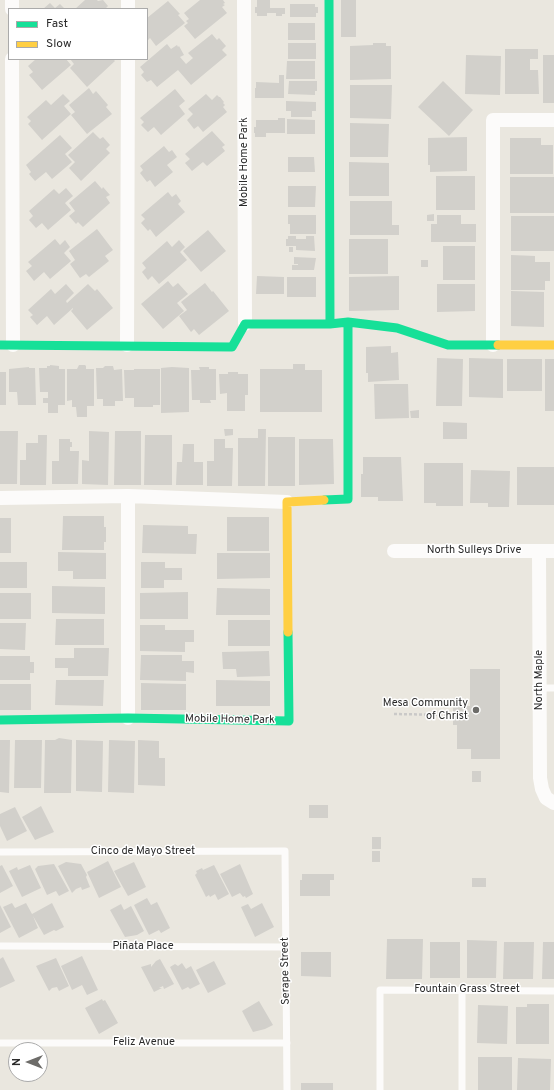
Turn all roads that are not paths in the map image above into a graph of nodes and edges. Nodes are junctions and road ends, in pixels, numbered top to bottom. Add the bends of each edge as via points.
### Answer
1 (244, 0) edge
2 (329, 0) edge
3 (12, 60) edge
4 (128, 60) edge
5 (554, 120) edge
6 (348, 322) junction
7 (245, 324) junction
8 (330, 324) junction
9 (6, 345) edge
10 (127, 345) junction
11 (493, 345) junction
12 (554, 345) edge
13 (128, 496) junction
14 (0, 498) edge
15 (287, 502) junction
16 (394, 551) dead end
17 (539, 551) junction
18 (554, 551) edge
19 (540, 688) junction
20 (554, 688) edge
21 (128, 718) junction
22 (0, 720) edge
23 (554, 803) edge
24 (285, 851) joint
25 (0, 852) edge
26 (0, 946) edge
27 (286, 947) junction
28 (462, 990) junction
29 (554, 991) edge
30 (0, 1043) edge
31 (287, 1043) junction
32 (287, 1090) edge
33 (380, 1090) edge
34 (462, 1090) edge

1 - 7 street, Mobile Home Park
2 - 8 street
3 - 9 street
4 - 10 street
5 - 11 street via 493,120
6 - 8 street
6 - 11 street via 397,328 448,345
6 - 15 street via 348,498
7 - 8 street
7 - 10 street via 232,347
9 - 10 street
11 - 12 street
13 - 14 street
13 - 15 street
13 - 21 street
15 - 21 street, Mobile Home Park via 289,721
16 - 17 street, North Sulleys Drive
17 - 18 street, North Sulleys Drive
17 - 19 street, North Maple
19 - 20 lane
19 - 23 street, North Maple via 540,778 546,798
21 - 22 street, Mobile Home Park
24 - 25 lane, Cinco de Mayo Street
24 - 27 lane, Serape Street
26 - 27 lane, Piñata Place
27 - 31 lane, Serape Street
28 - 29 lane, Fountain Grass Street
28 - 33 lane, Fountain Grass Street via 380,990
28 - 34 lane
30 - 31 lane, Feliz Avenue
31 - 32 lane, Serape Street

